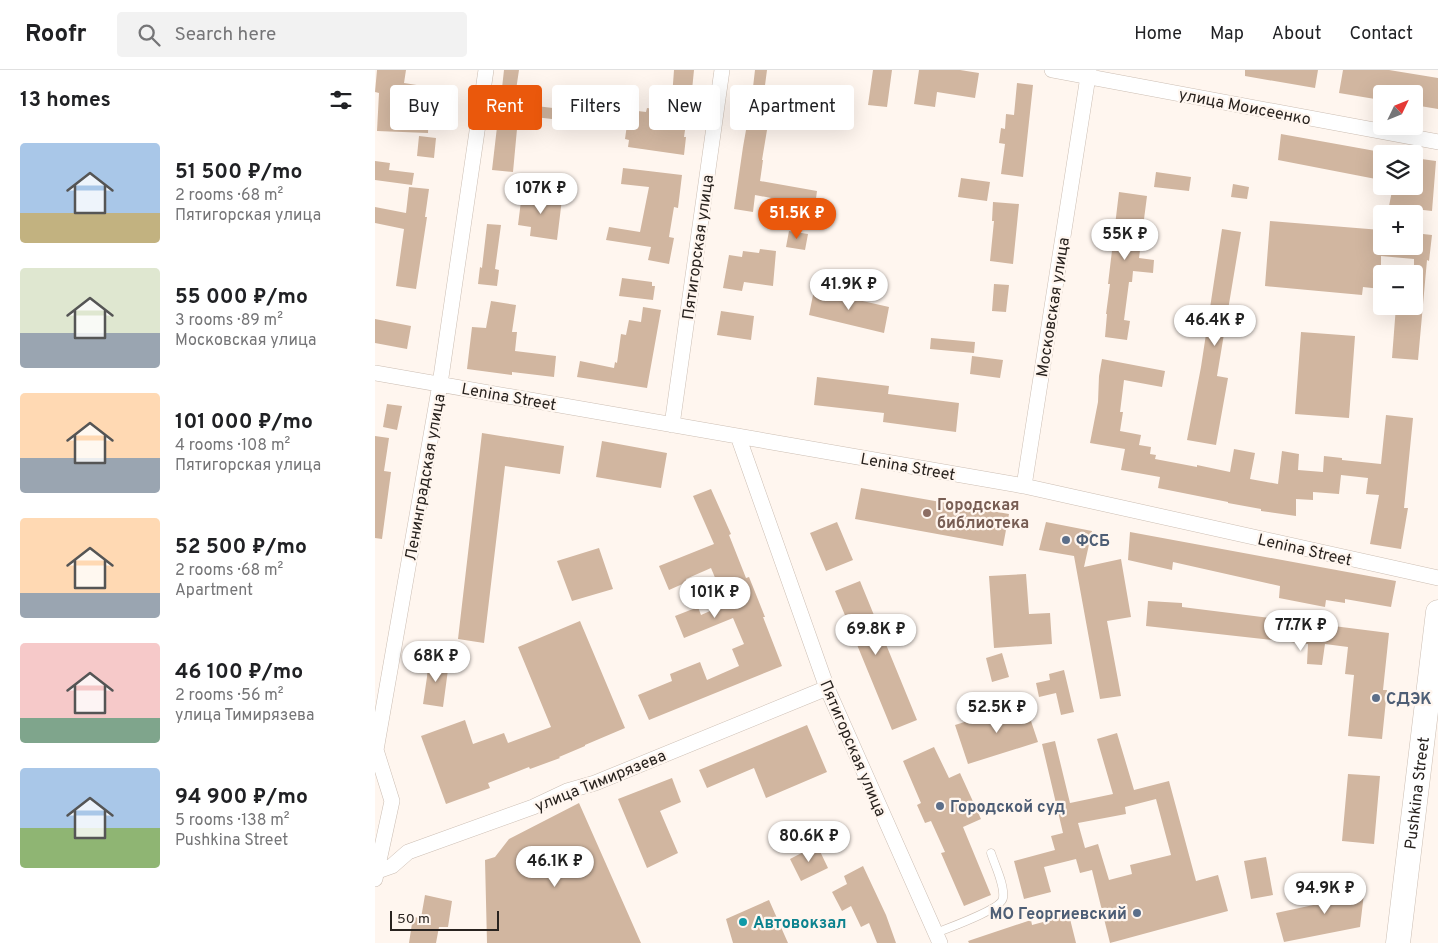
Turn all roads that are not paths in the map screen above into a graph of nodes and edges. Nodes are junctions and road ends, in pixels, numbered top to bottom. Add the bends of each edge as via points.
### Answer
1 (486, 70) edge
2 (722, 70) edge
3 (1052, 70) edge
4 (1088, 73) edge
5 (1438, 142) edge
6 (375, 373) edge
7 (440, 384) junction
8 (673, 425) junction
9 (738, 436) junction
10 (1024, 486) junction
11 (1438, 578) edge
12 (1438, 612) edge
13 (827, 688) junction
14 (991, 854) dead end
15 (375, 874) edge
16 (938, 938) edge
17 (1398, 943) edge

1 - 7 street, Ленинградская улица
2 - 8 street, Пятигорская улица
3 - 4 street, улица Моисеенко
4 - 5 street, улица Моисеенко
4 - 10 street, Московская улица
6 - 7 street, Lenina Street
7 - 8 street, Lenina Street
7 - 15 street, Ленинградская улица via 376,750 392,801
8 - 9 street, Lenina Street
9 - 10 street, Lenina Street
9 - 13 street, Пятигорская улица
10 - 11 street, Lenina Street
12 - 17 main road, Pushkina Street
13 - 15 street, улица Тимирязева via 533,807 408,852 392,866
13 - 16 street, Пятигорская улица
14 - 16 lane via 1001,885 1001,904

